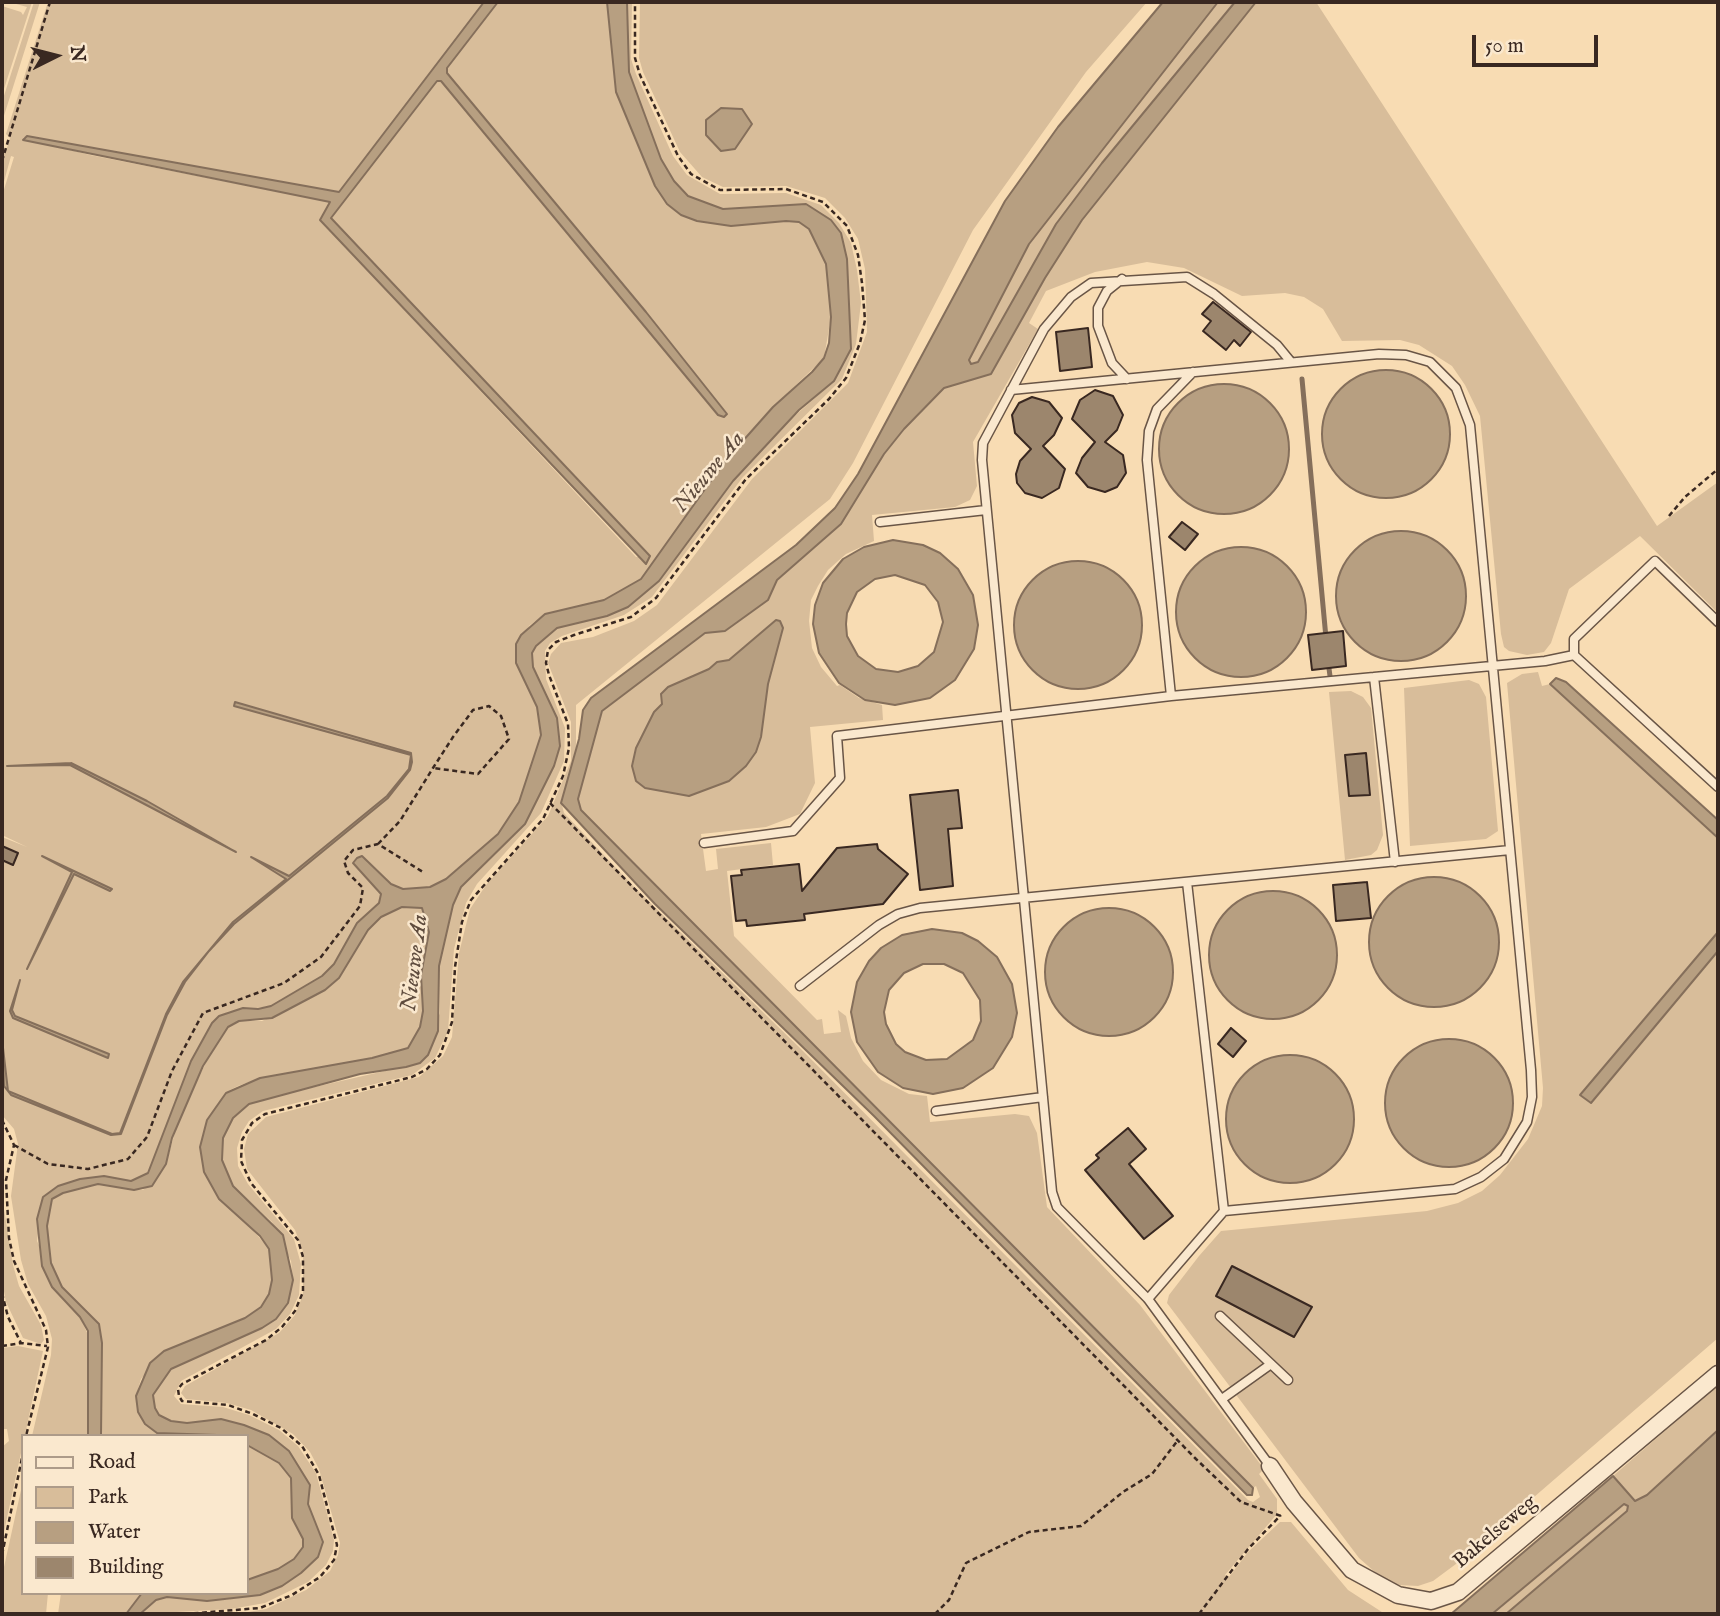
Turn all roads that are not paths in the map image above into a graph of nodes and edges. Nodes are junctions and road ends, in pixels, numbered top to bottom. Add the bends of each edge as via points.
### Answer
1 (1122, 279) junction
2 (1291, 362) junction
3 (1193, 372) junction
4 (1127, 379) junction
5 (1011, 390) junction
6 (986, 510) junction
7 (880, 522) dead end
8 (1718, 622) edge
9 (1574, 655) junction
10 (1493, 667) junction
11 (1374, 677) junction
12 (1171, 696) junction
13 (1006, 716) junction
14 (1718, 787) edge
15 (704, 843) dead end
16 (1510, 850) junction
17 (1395, 862) junction
18 (1187, 882) junction
19 (1023, 898) junction
20 (800, 986) dead end
21 (1043, 1097) junction
22 (936, 1111) dead end
23 (1224, 1211) junction
24 (1148, 1299) junction
25 (1220, 1316) dead end
26 (1270, 1364) junction
27 (1718, 1374) edge
28 (1289, 1380) dead end
29 (1222, 1399) junction
30 (1270, 1466) joint

1 - 2 lane via 1187,277 1277,345
1 - 4 lane via 1098,308 1098,326 1112,363
1 - 5 lane via 1091,283 1071,297 1044,329
2 - 3 lane
2 - 10 lane via 1406,355 1430,362 1456,388 1469,425
3 - 4 lane
3 - 12 lane via 1157,409 1149,431 1147,460
4 - 5 lane
5 - 6 lane via 983,443
6 - 7 lane
6 - 13 lane
8 - 9 lane via 1655,561 1574,639
9 - 10 lane
9 - 14 lane
10 - 11 lane
10 - 16 lane
11 - 12 lane
11 - 17 lane
12 - 13 lane
13 - 15 lane via 837,736 840,778 793,831
13 - 19 lane
16 - 17 lane
16 - 23 lane via 1532,1097 1527,1122 1504,1159 1455,1189
17 - 18 lane
18 - 19 lane
18 - 23 lane
19 - 20 lane via 898,914
19 - 21 lane
21 - 22 lane
21 - 24 lane via 1057,1207
23 - 24 lane
24 - 29 lane
25 - 26 lane
26 - 28 lane
26 - 29 lane
27 - 30 street, Bakelseweg via 1458,1592 1431,1601 1398,1595 1352,1570
29 - 30 lane

